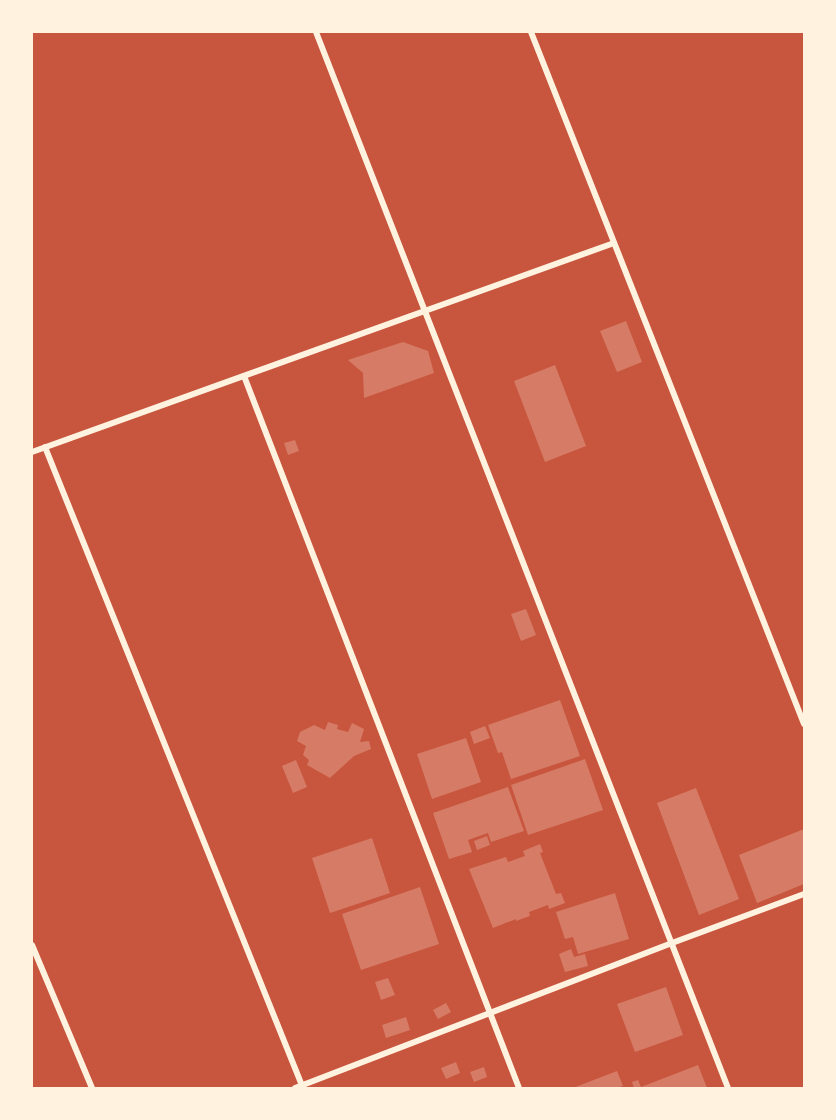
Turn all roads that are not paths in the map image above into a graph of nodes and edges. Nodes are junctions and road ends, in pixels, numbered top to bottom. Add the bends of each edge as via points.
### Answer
1 (316, 32) edge
2 (531, 32) edge
3 (614, 243) junction
4 (425, 312) junction
5 (244, 376) junction
6 (45, 447) junction
7 (32, 452) edge
8 (804, 724) edge
9 (804, 894) edge
10 (672, 943) junction
11 (32, 945) edge
12 (489, 1013) junction
13 (300, 1088) edge
14 (92, 1089) edge
15 (519, 1089) edge
16 (728, 1089) edge

1 - 4 street
2 - 3 street
3 - 4 street
3 - 8 street
4 - 5 street
4 - 10 street
5 - 6 street
5 - 12 street
6 - 7 street
6 - 13 street
9 - 10 street
10 - 12 street
10 - 16 street
11 - 14 street
12 - 13 street
12 - 15 street

